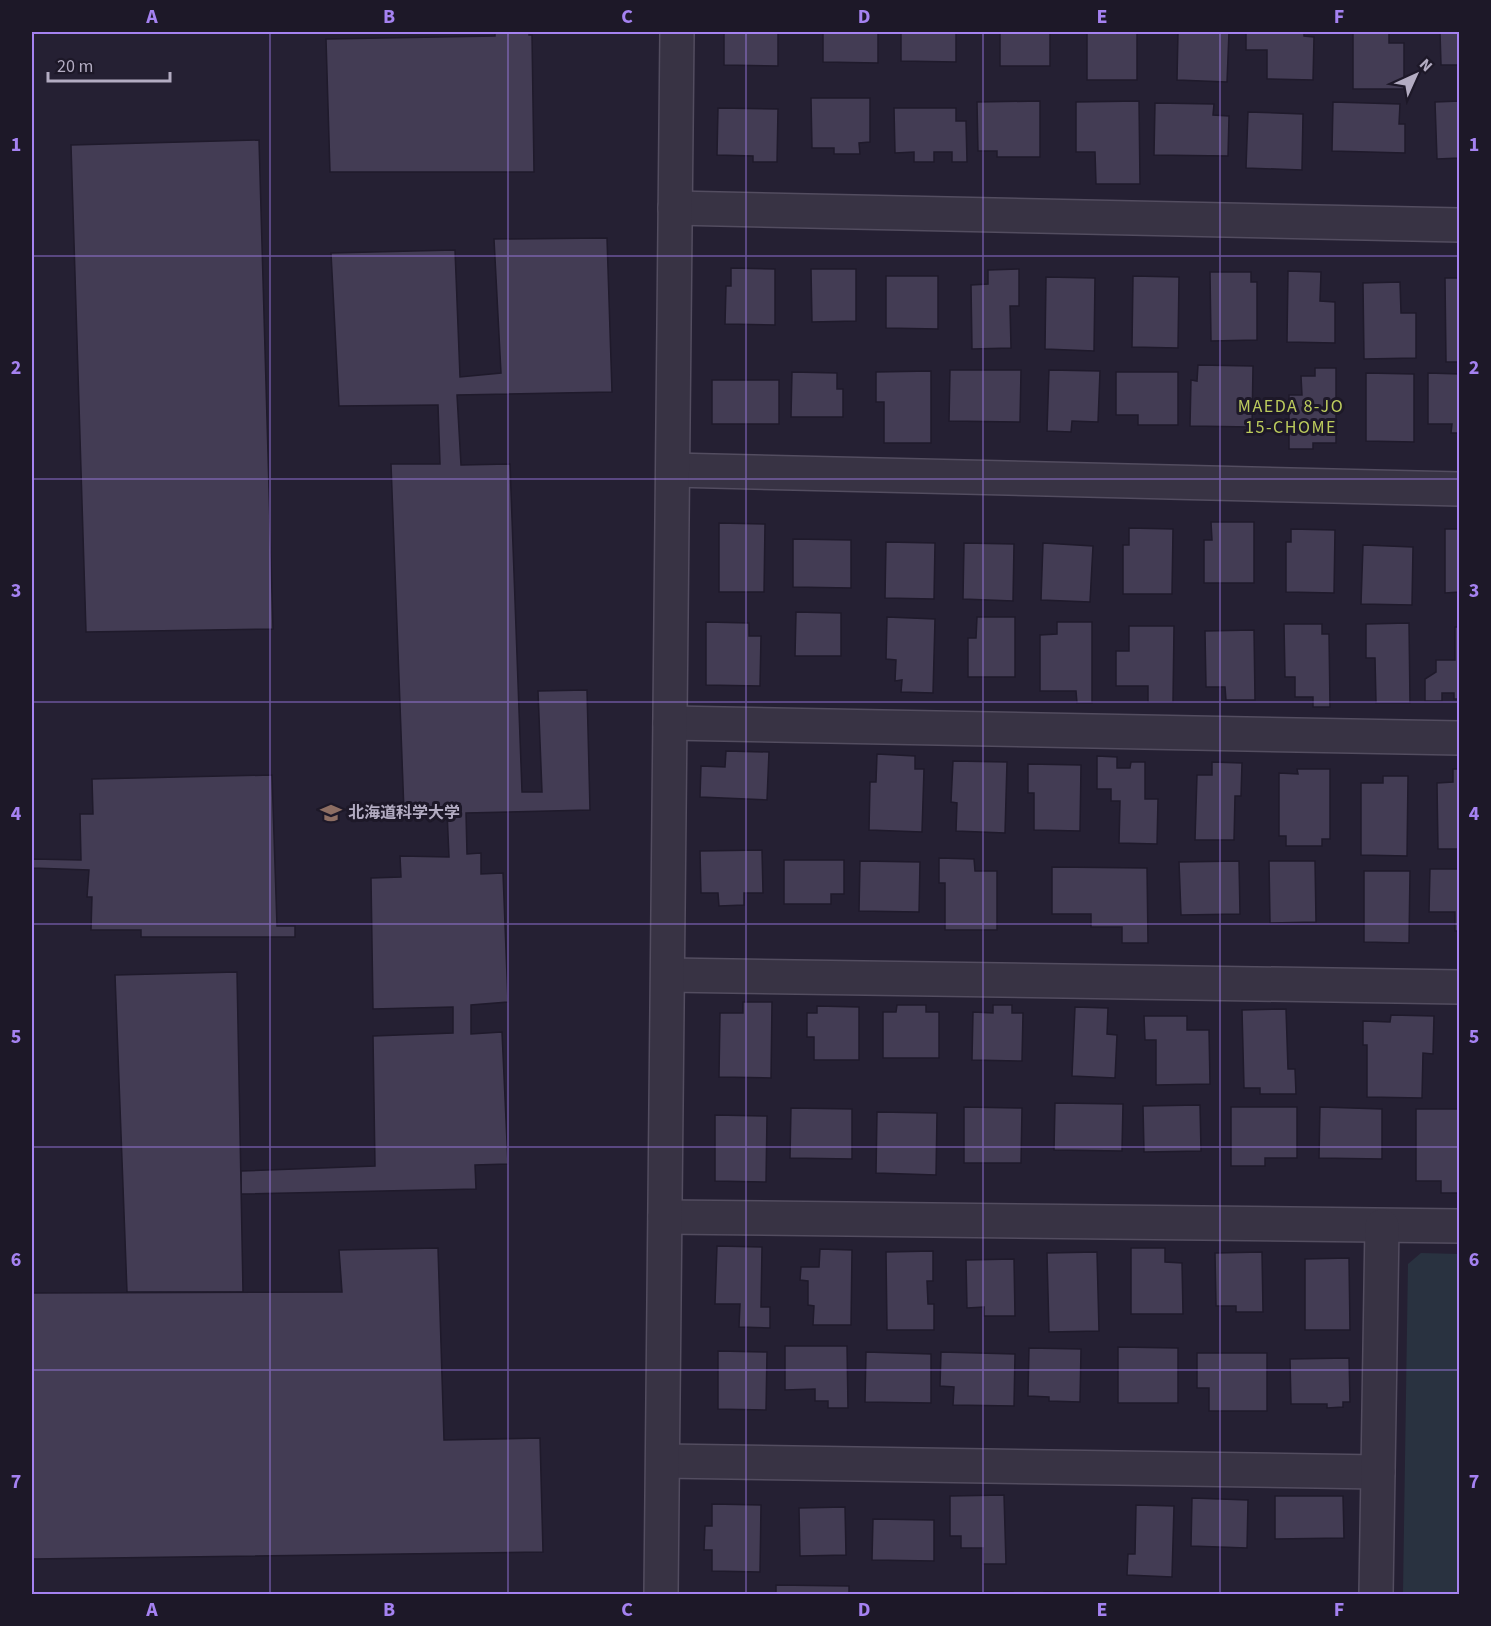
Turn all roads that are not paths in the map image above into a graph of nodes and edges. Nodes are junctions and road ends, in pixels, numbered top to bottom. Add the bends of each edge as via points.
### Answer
1 (677, 32) edge
2 (675, 208) junction
3 (1460, 225) edge
4 (673, 470) junction
5 (1460, 489) edge
6 (670, 723) junction
7 (1460, 738) edge
8 (668, 975) junction
9 (1460, 987) edge
10 (665, 1217) junction
11 (1382, 1226) junction
12 (1460, 1226) edge
13 (663, 1461) junction
14 (1378, 1472) junction
15 (661, 1594) edge
16 (1376, 1594) edge

1 - 2 street
2 - 3 street
2 - 4 street
4 - 5 street
4 - 6 street
6 - 7 street
6 - 8 street
8 - 9 street
8 - 10 street
10 - 11 street
10 - 13 street
11 - 12 street
11 - 14 street
13 - 14 street
13 - 15 street
14 - 16 street

